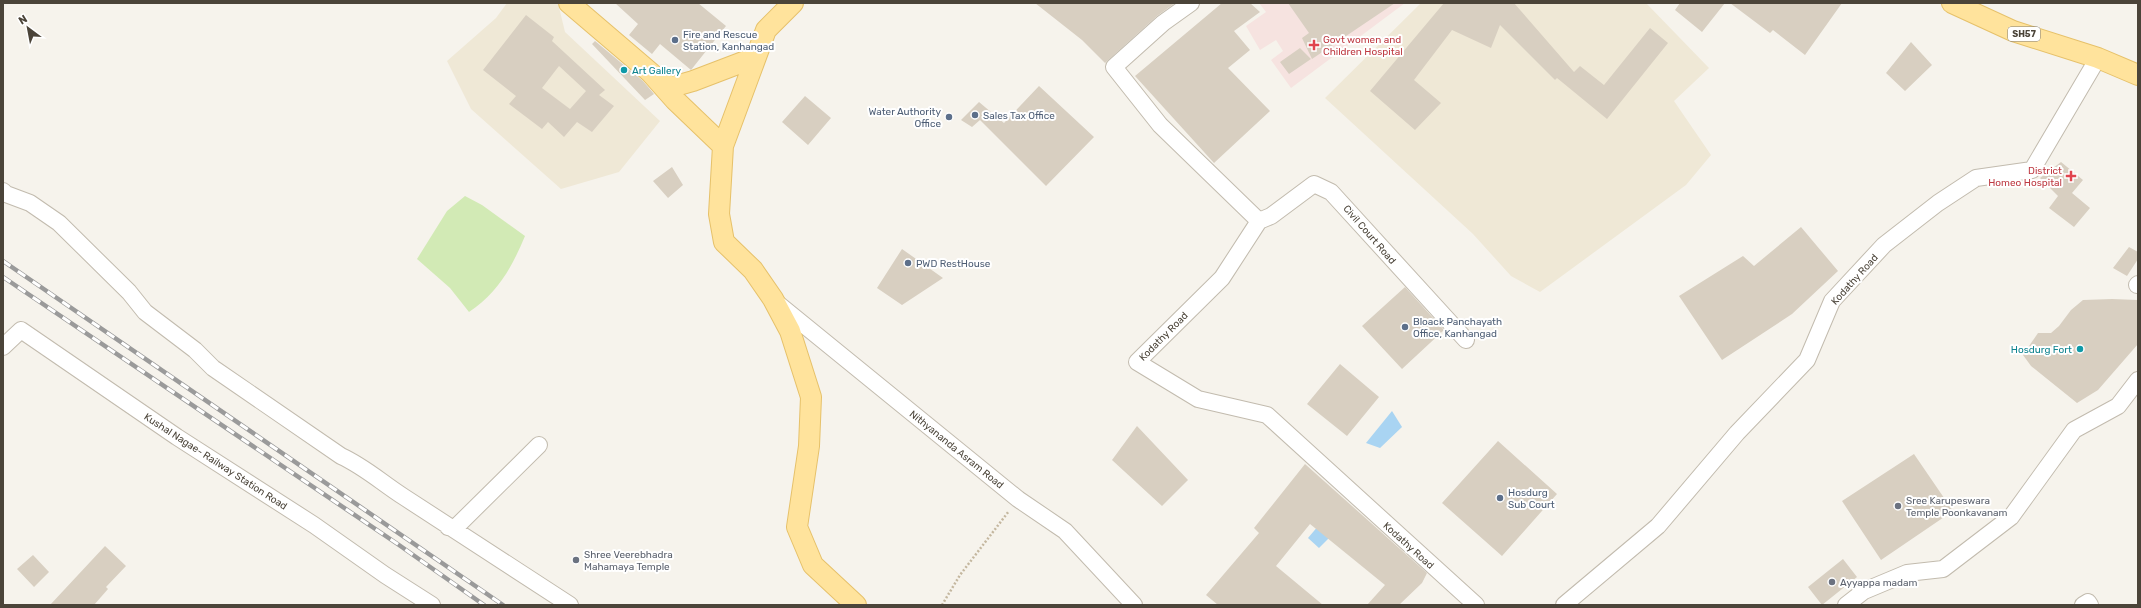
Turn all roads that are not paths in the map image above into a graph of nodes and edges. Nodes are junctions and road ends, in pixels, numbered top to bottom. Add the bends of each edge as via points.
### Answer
1 (569, 3) edge
2 (793, 3) edge
3 (1191, 3) edge
4 (1958, 4) edge
5 (756, 57) junction
6 (2098, 58) junction
7 (2138, 75) edge
8 (659, 81) junction
9 (2138, 85) edge
10 (723, 146) junction
11 (3, 191) edge
12 (1259, 221) junction
13 (773, 299) junction
14 (1466, 340) dead end
15 (3, 347) edge
16 (2138, 380) edge
17 (539, 445) dead end
18 (448, 527) junction
19 (432, 605) edge
20 (570, 605) edge
21 (856, 605) edge
22 (1134, 605) edge
23 (1476, 605) edge
24 (1564, 605) edge
25 (1846, 605) edge
26 (2083, 605) edge
27 (2090, 605) edge

1 - 8 main road
2 - 5 main road via 766,30
3 - 12 street via 1163,23 1114,66 1160,125
4 - 6 main road, SH57 via 2013,31
5 - 8 main road via 693,81 672,86
5 - 10 main road
6 - 7 main road, SH57
6 - 9 main road
6 - 24 street, Kodathy Road via 2032,170 1976,178 1938,203 1884,245 1832,301 1807,360 1737,433 1658,526
8 - 10 main road
10 - 13 main road via 719,214 724,242 753,270
11 - 18 street via 30,203 59,223 129,292 145,312 195,350 213,368
12 - 14 street, Civil Court Road via 1271,216 1314,184 1331,192
12 - 23 street, Kodathy Road via 1222,278 1137,362 1198,399 1267,415
13 - 21 main road via 790,331 811,397 809,446 797,527 813,565
13 - 22 street, Nithyananda Asram Road via 1018,499 1065,531
15 - 19 street, Kushal Nagae- Railway Station Road via 21,330 177,437
16 - 25 street via 2118,406 2074,430 2011,517 1943,569 1907,573 1864,591
17 - 18 street via 455,528
18 - 20 street via 474,541
26 - 27 street via 2088,602

